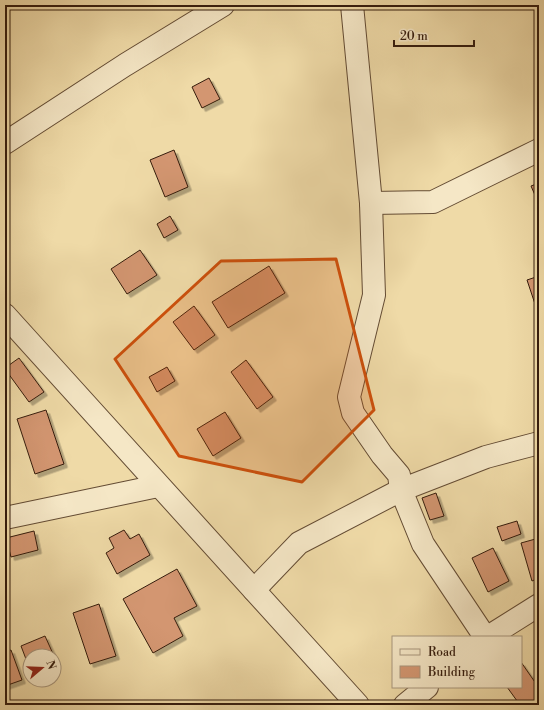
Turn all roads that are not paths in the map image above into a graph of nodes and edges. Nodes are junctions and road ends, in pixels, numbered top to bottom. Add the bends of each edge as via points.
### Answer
1 (223, 5) edge
2 (352, 5) edge
3 (5, 142) edge
4 (539, 150) edge
5 (371, 202) junction
6 (5, 315) edge
7 (539, 443) edge
8 (158, 486) junction
9 (401, 490) junction
10 (5, 518) edge
11 (254, 590) junction
12 (539, 605) edge
13 (485, 636) edge
14 (488, 636) edge
15 (426, 688) edge
16 (358, 705) edge
17 (405, 705) edge

1 - 3 street
2 - 5 street
4 - 5 street via 433,202
5 - 9 street via 374,295 349,397 353,413 399,475
6 - 8 street
7 - 9 street via 486,457
8 - 10 street
8 - 11 street
9 - 11 street via 299,543
9 - 13 street via 423,544
11 - 16 street
12 - 14 street
15 - 17 street

